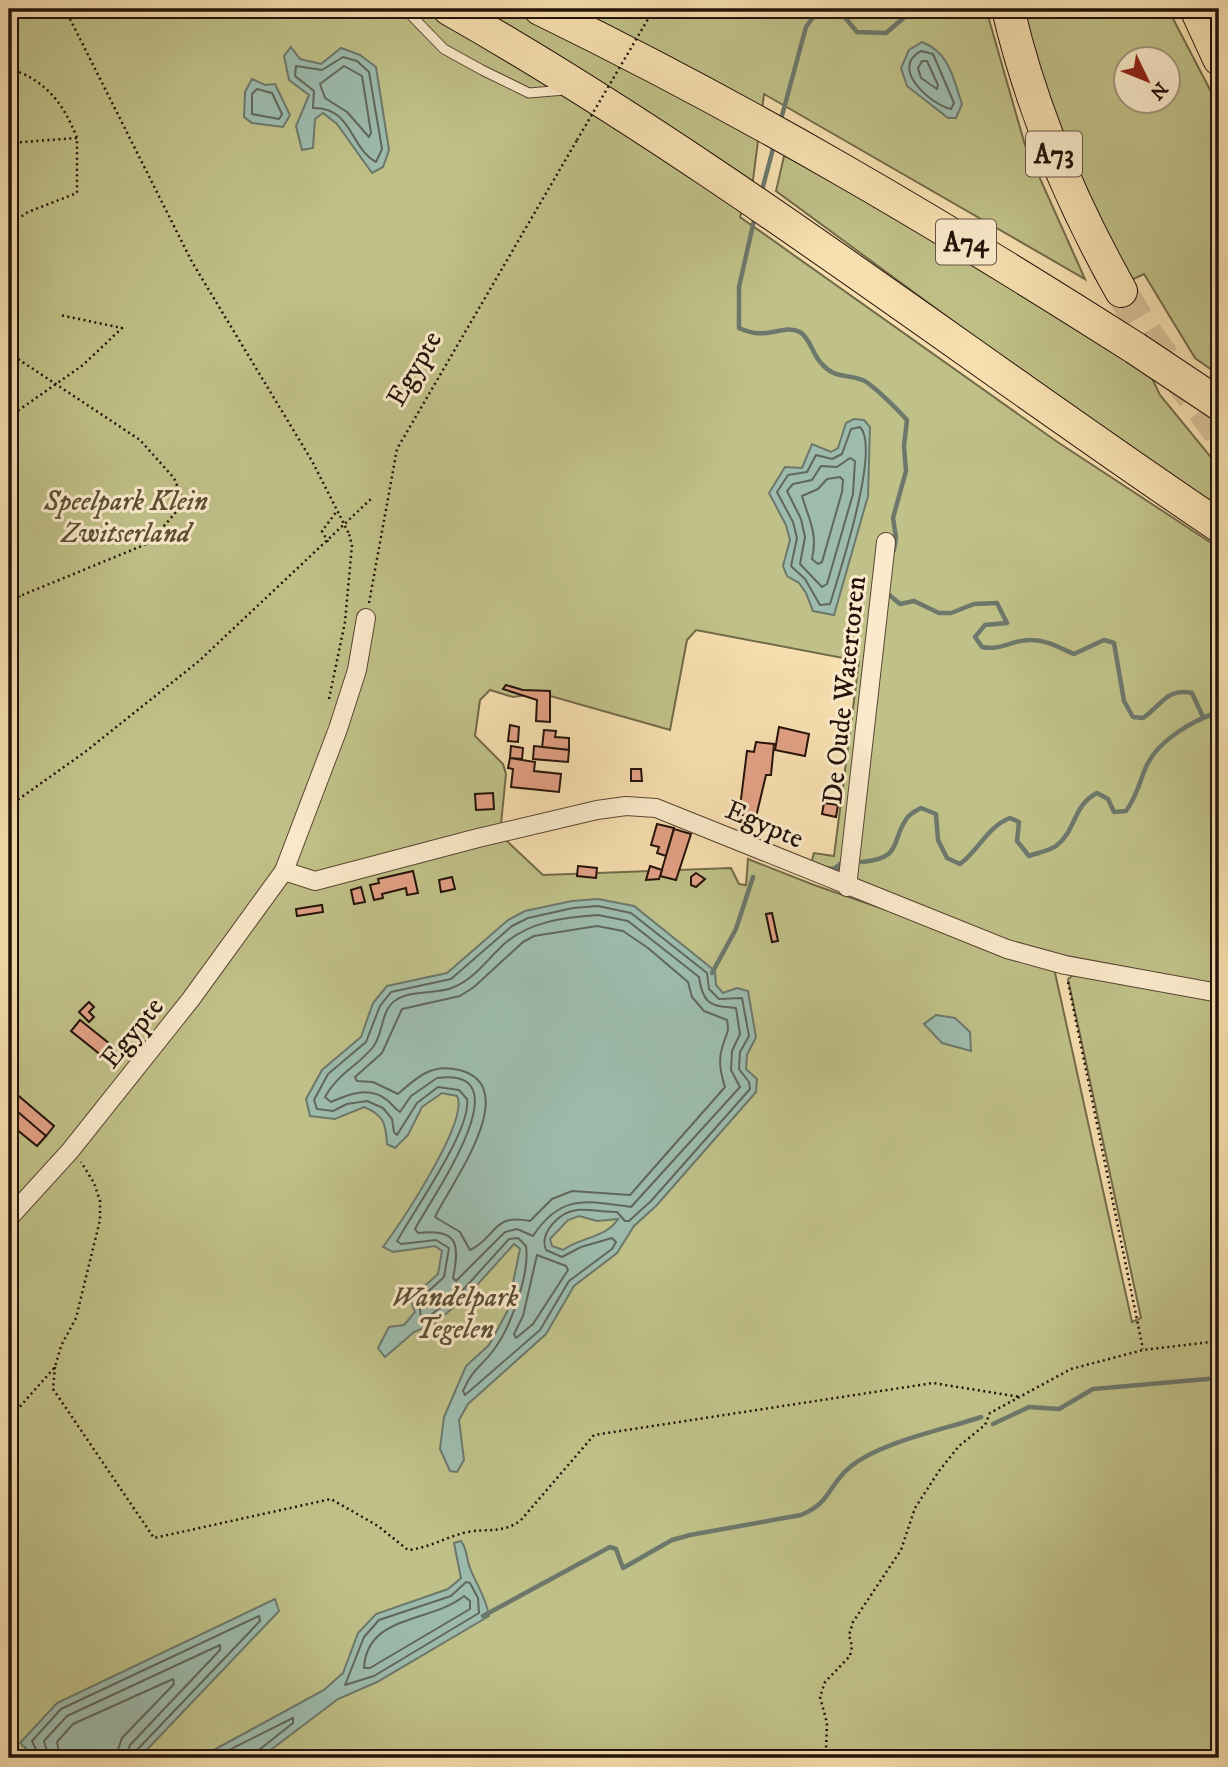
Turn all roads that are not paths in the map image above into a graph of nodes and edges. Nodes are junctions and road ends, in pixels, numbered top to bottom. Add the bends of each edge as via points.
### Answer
1 (405, 9) edge
2 (449, 9) edge
3 (540, 9) edge
4 (1008, 9) edge
5 (1196, 9) edge
6 (1219, 59) edge
7 (584, 88) junction
8 (1121, 291) tunnel mouth
9 (1219, 404) edge
10 (1219, 526) edge
11 (886, 542) dead end
12 (366, 618) road end
13 (284, 871) junction
14 (847, 887) junction
15 (1219, 993) edge
16 (9, 1218) edge

1 - 7 lane via 443,49 529,93
2 - 7 highway
3 - 9 highway, A74, bridge via 794,141 959,237
4 - 8 highway, A73 via 1018,51 1076,207
5 - 6 highway
7 - 10 highway via 775,213
11 - 14 street, De Oude Watertoren
12 - 13 street, Egypte via 357,670 338,729
13 - 14 street, Egypte via 315,881 478,838 626,806 656,807 695,821
13 - 16 street, Egypte via 191,999
14 - 15 street, Egypte via 1007,949 1065,965

